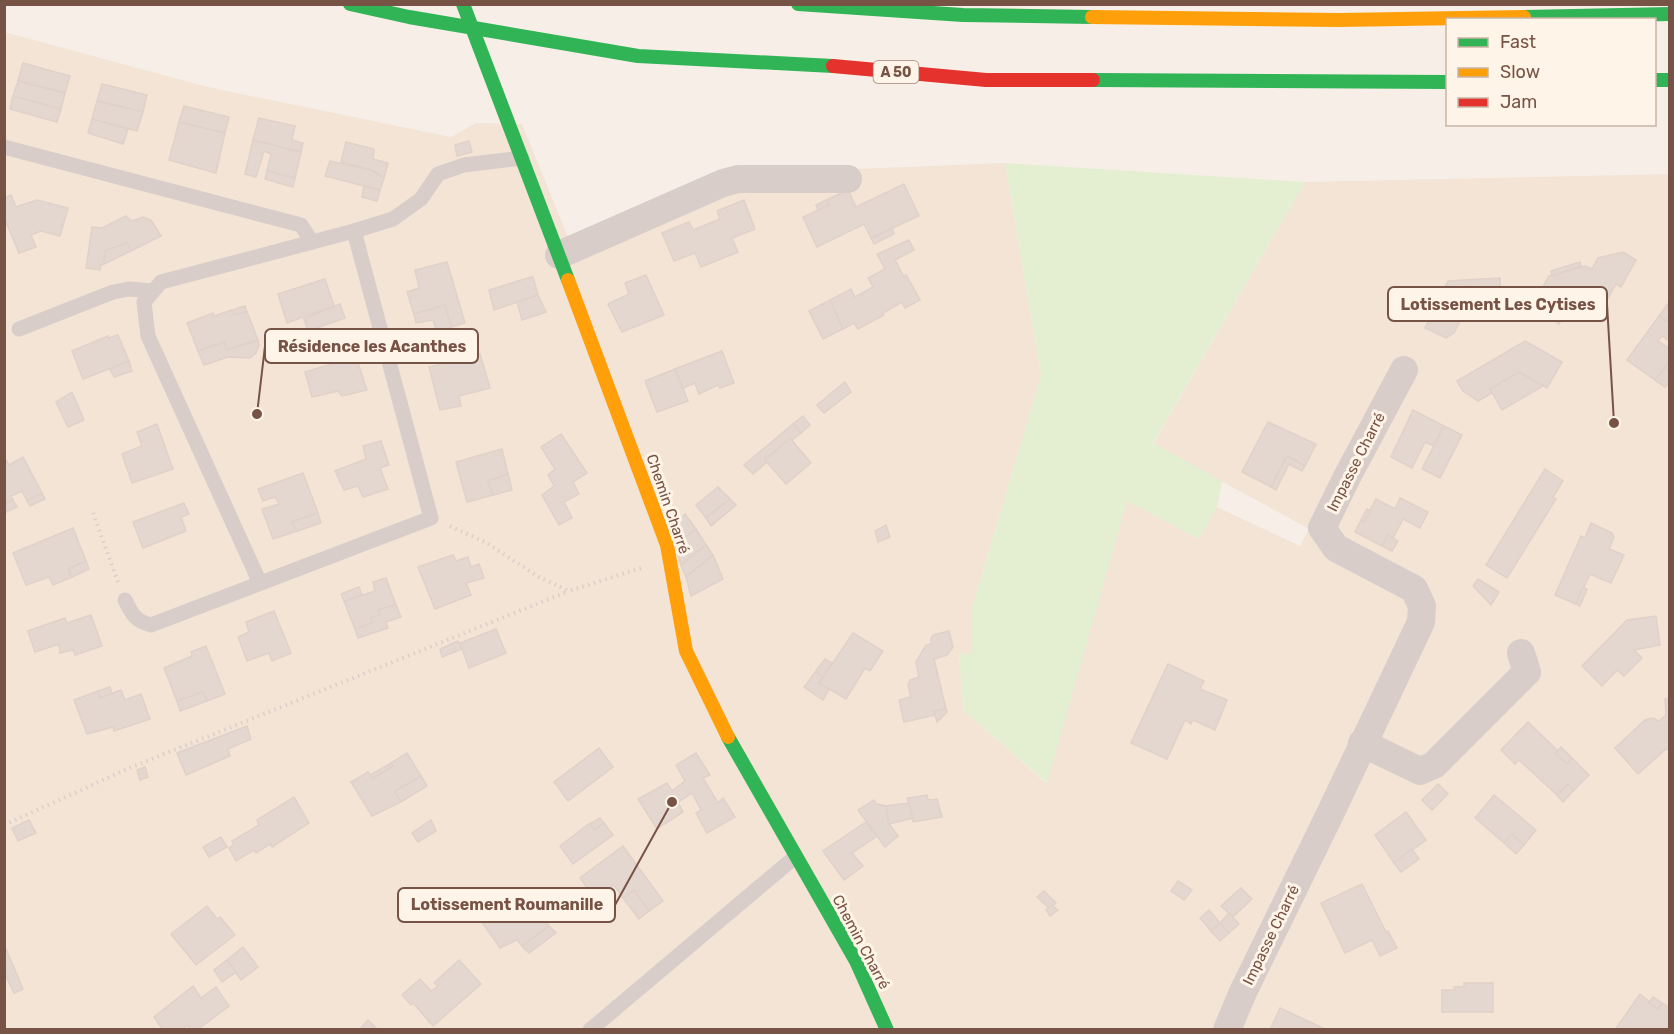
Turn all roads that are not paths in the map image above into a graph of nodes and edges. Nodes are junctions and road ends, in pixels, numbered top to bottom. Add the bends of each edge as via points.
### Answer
1 (350, 4) edge
2 (463, 4) edge
3 (798, 4) edge
4 (1670, 14) edge
5 (1446, 82) edge
6 (4, 147) edge
7 (522, 158) junction
8 (848, 179) dead end
9 (354, 231) junction
10 (312, 242) junction
11 (559, 255) junction
12 (153, 291) junction
13 (19, 329) dead end
14 (1404, 370) dead end
15 (260, 583) junction
16 (125, 600) road end
17 (1521, 653) dead end
18 (1362, 743) junction
19 (795, 857) junction
20 (590, 1029) edge
21 (887, 1029) edge
22 (1227, 1029) edge

1 - 5 main road, A 50 via 638,56 831,66 986,80
2 - 7 main road, Chemin Charré
3 - 4 main road via 963,15 1292,19
6 - 10 lane via 301,225
7 - 9 lane via 464,165 438,174 421,199 393,219
7 - 11 main road, Chemin Charré
8 - 11 street via 738,179
9 - 10 lane
9 - 15 lane via 431,518
10 - 12 lane via 161,282
11 - 19 main road, Chemin Charré via 670,558 686,651 716,715
12 - 13 lane via 113,292
12 - 15 lane via 144,302 148,336
14 - 18 street, Impasse Charré via 1322,528 1336,548 1414,589 1422,606 1421,622
15 - 16 lane via 151,625 139,622
17 - 18 street via 1527,672 1434,765 1420,771
18 - 22 street, Impasse Charré
19 - 20 lane
19 - 21 main road, Chemin Charré via 856,961

